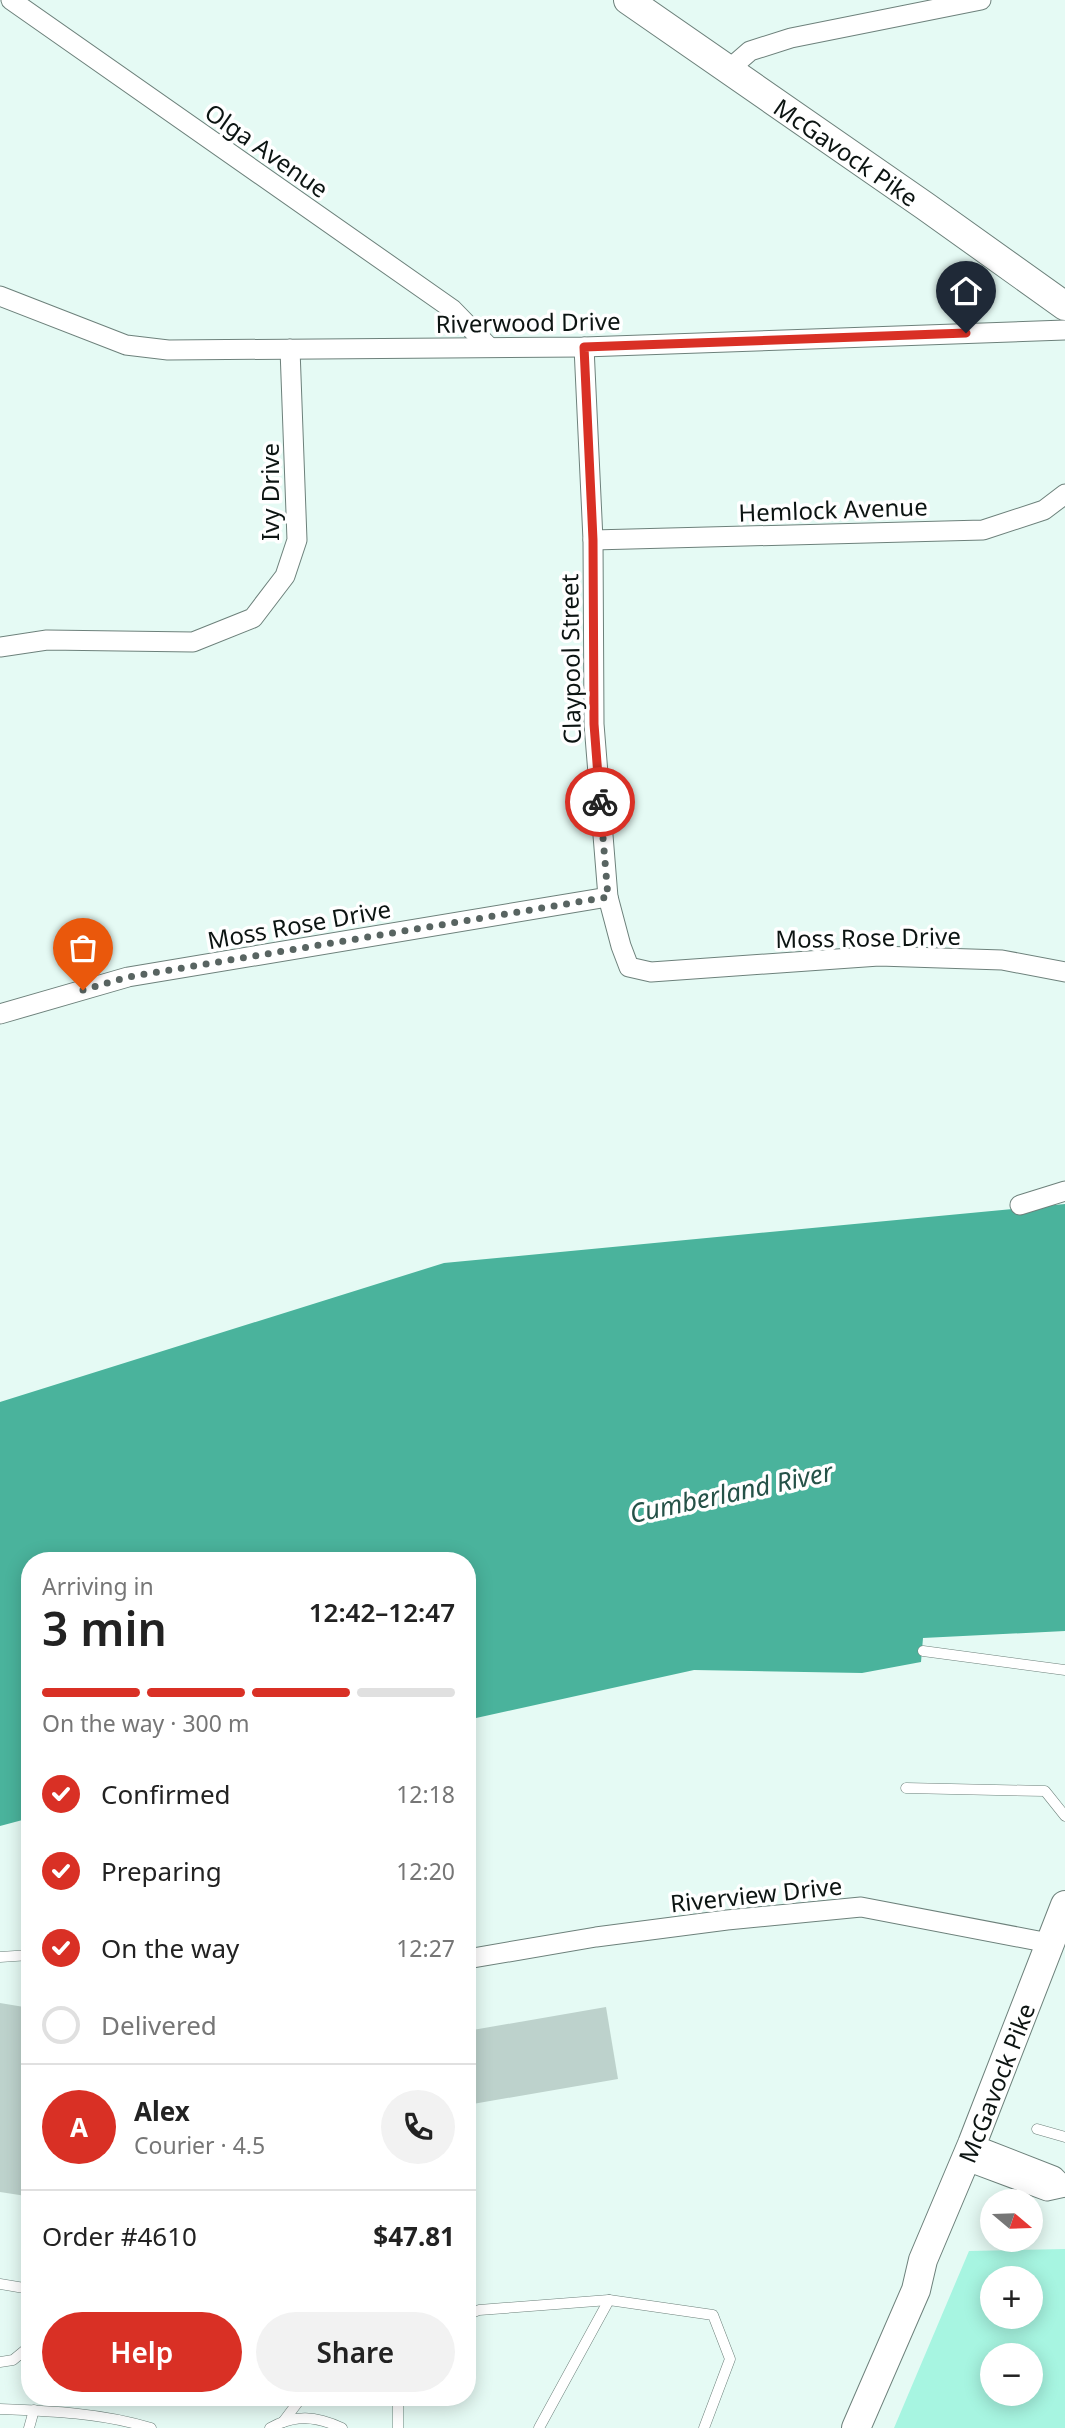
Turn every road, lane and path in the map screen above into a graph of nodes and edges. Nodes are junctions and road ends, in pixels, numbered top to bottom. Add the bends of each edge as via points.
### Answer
1 (11, 0) edge
2 (628, 0) edge
3 (981, 0) edge
4 (727, 71) junction
5 (0, 296) edge
6 (1065, 306) edge
7 (1065, 330) edge
8 (489, 346) junction
9 (584, 347) junction
10 (290, 349) junction
11 (1065, 494) edge
12 (593, 540) junction
13 (0, 647) edge
14 (608, 897) junction
15 (629, 967) joint
16 (1065, 972) edge
17 (0, 1014) edge
18 (1065, 1191) edge
19 (1020, 1205) dead end
20 (923, 1651) dead end
21 (1065, 1670) edge
22 (906, 1788) dead end
23 (1065, 1816) edge
24 (1065, 1905) edge
25 (1049, 1943) junction
26 (21, 1956) edge
27 (0, 1957) edge
28 (476, 1957) edge
29 (1037, 2129) dead end
30 (1065, 2137) edge
31 (968, 2152) junction
32 (1065, 2187) edge
33 (923, 2260) junction
34 (0, 2284) edge
35 (21, 2288) edge
36 (609, 2300) junction
37 (476, 2311) edge
38 (21, 2353) edge
39 (0, 2362) edge
40 (295, 2406) edge
41 (398, 2406) edge
42 (0, 2409) edge
43 (34, 2410) junction
44 (282, 2422) junction
45 (29, 2428) edge
46 (151, 2428) edge
47 (270, 2428) edge
48 (342, 2428) edge
49 (398, 2428) edge
50 (539, 2428) edge
51 (704, 2428) edge
52 (838, 2428) edge
53 (856, 2428) edge

1 - 8 street, Olga Avenue via 452,309
2 - 4 street, McGavock Pike
3 - 4 street via 791,38 750,51
4 - 6 street, McGavock Pike
5 - 10 street, Riverwood Drive via 126,345 168,350
7 - 9 street, Riverwood Drive
8 - 9 street, Riverwood Drive
8 - 10 street, Riverwood Drive
9 - 12 street, Claypool Street
10 - 13 street, Ivy Drive via 297,540 285,576 253,618 193,642 47,640
11 - 12 street, Hemlock Avenue via 1044,510 983,530
12 - 14 street, Claypool Street via 594,724
14 - 15 street, Claypool Street
14 - 17 street, Moss Rose Drive via 128,977
15 - 16 street, Moss Rose Drive via 652,972 879,956 1002,960
18 - 19 street
20 - 21 lane
22 - 23 lane via 1045,1791
24 - 25 street, McGavock Pike
25 - 28 street, Riverview Drive via 861,1908 609,1935
25 - 31 street, McGavock Pike
26 - 27 lane
29 - 30 lane
31 - 32 street via 1047,2191
31 - 33 street, McGavock Pike
33 - 52 street, McGavock Pike via 905,2286
33 - 53 street, McGavock Pike via 915,2290
34 - 35 lane
36 - 37 lane
36 - 50 lane
36 - 51 lane via 713,2315 730,2359
38 - 39 lane
40 - 44 lane
41 - 49 lane
42 - 43 lane
43 - 45 lane
43 - 46 lane via 120,2419
44 - 47 lane
44 - 48 lane via 295,2417

